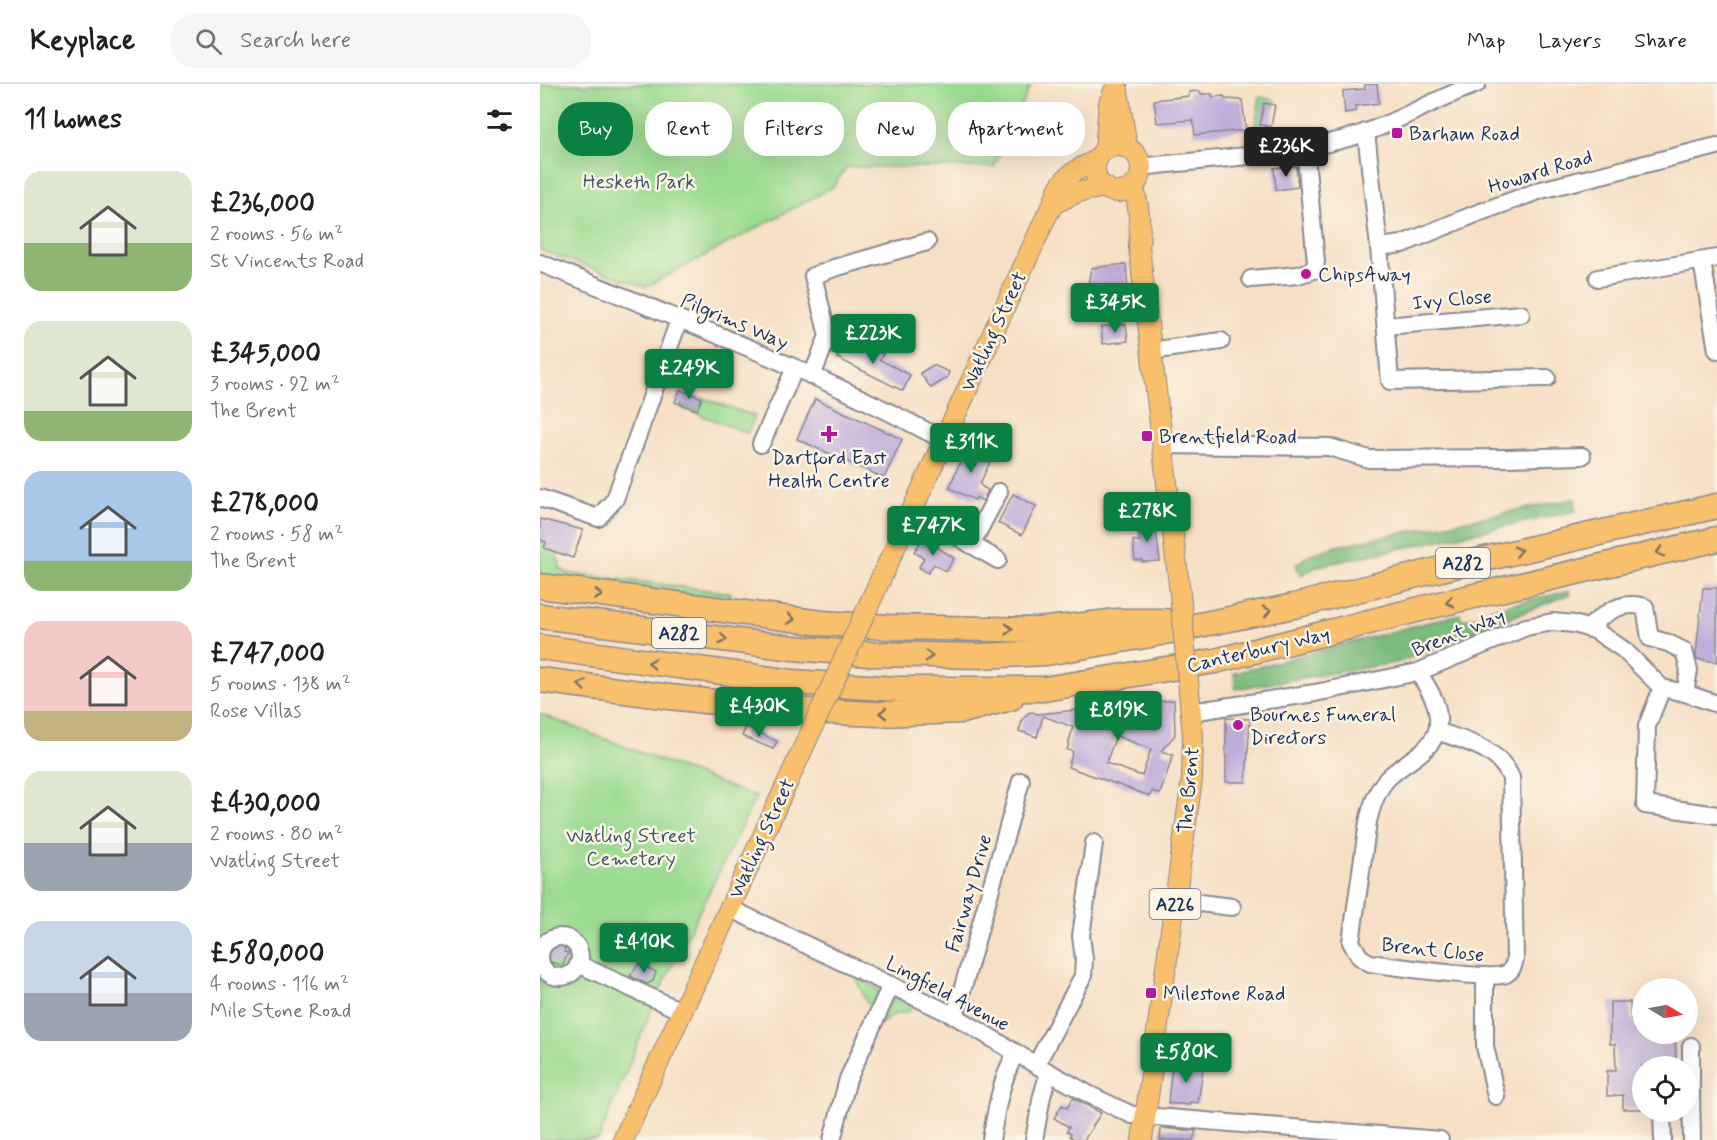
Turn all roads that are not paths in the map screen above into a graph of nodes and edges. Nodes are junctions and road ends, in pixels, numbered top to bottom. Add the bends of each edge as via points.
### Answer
1 (1117, 84) edge
2 (1474, 84) edge
3 (1366, 132) junction
4 (1717, 146) edge
5 (1126, 147) junction
6 (1305, 147) junction
7 (1101, 155) junction
8 (1142, 167) junction
9 (1118, 188) junction
10 (1055, 204) junction
11 (927, 242) dead end
12 (1379, 247) junction
13 (1709, 259) edge
14 (540, 263) edge
15 (1598, 278) dead end
16 (1251, 279) dead end
17 (1521, 314) dead end
18 (679, 320) junction
19 (1386, 326) junction
20 (1221, 341) dead end
21 (1717, 350) edge
22 (1151, 351) junction
23 (795, 368) junction
24 (812, 376) junction
25 (1547, 378) dead end
26 (943, 440) junction
27 (761, 444) dead end
28 (1162, 445) junction
29 (1582, 456) dead end
30 (999, 492) dead end
31 (540, 498) edge
32 (1717, 506) edge
33 (912, 510) junction
34 (1717, 539) edge
35 (971, 545) junction
36 (998, 560) dead end
37 (540, 586) edge
38 (540, 616) edge
39 (1210, 622) junction
40 (1588, 628) junction
41 (540, 647) edge
42 (1418, 672) junction
43 (540, 680) edge
44 (1662, 688) junction
45 (1044, 689) junction
46 (1685, 693) junction
47 (1717, 704) edge
48 (1191, 712) junction
49 (1437, 730) junction
50 (1021, 781) dead end
51 (1717, 815) edge
52 (1094, 843) dead end
53 (1175, 900) junction
54 (1232, 907) dead end
55 (729, 908) junction
56 (542, 946) edge
57 (578, 964) junction
58 (1485, 976) junction
59 (891, 985) junction
60 (681, 1011) junction
61 (955, 1016) junction
62 (1691, 1046) dead end
63 (1016, 1053) junction
64 (1691, 1056) edge
65 (1042, 1068) junction
66 (1489, 1087) dead end
67 (1146, 1117) junction
68 (1662, 1122) edge
69 (1691, 1122) edge
70 (1302, 1134) edge
71 (623, 1140) edge
72 (832, 1140) edge
73 (991, 1140) edge
74 (1034, 1140) edge
75 (1142, 1140) edge
76 (1440, 1140) edge
77 (1663, 1140) edge
78 (1692, 1140) edge

1 - 5 main road, The Brent
1 - 7 main road, The Brent via 1108,103
2 - 3 street
3 - 6 street
3 - 12 street
4 - 12 street, Howard Road via 1541,190 1402,244
5 - 7 main road via 1115,147
5 - 8 main road via 1137,154
6 - 8 street
6 - 16 street via 1314,270
7 - 9 main road, The Brent via 1095,164 1096,176
7 - 10 main road, Watling Street via 1066,177
8 - 9 main road via 1139,177
9 - 10 main road via 1078,192
9 - 22 main road, The Brent / A226 via 1139,247
10 - 26 main road, Watling Street
11 - 24 street via 813,276 828,336
12 - 19 street
13 - 15 street
13 - 21 street
14 - 18 street, Pilgrims Way
17 - 19 street, Ivy Close
18 - 23 street, Pilgrims Way
18 - 31 street via 615,499 598,518
19 - 25 street via 1390,381
20 - 22 street
22 - 28 main road, The Brent / A226
23 - 24 street, Pilgrims Way
23 - 27 street
24 - 26 street, Pilgrims Way
26 - 33 main road, Watling Street
28 - 29 street via 1329,447 1369,459
28 - 48 main road, The Brent / A226, bridge
30 - 35 street
39 -> 32 highway, Canterbury Way / A282 via 1294,606 1441,568
33 - 35 street
33 - 55 main road, Watling Street, bridge
34 -> 45 highway, Canterbury Way / A282 via 1215,661
35 - 36 street
37 -> 39 highway via 811,622 888,627 1039,630 1130,621
38 -> 39 highway, Canterbury Way / A282 via 793,648 926,656 1046,652
40 - 42 street, Brent Way via 1565,622 1534,624
40 - 44 street, Brent Way via 1619,646
40 - 46 street via 1618,606 1645,607 1650,638 1683,651 1689,670
45 -> 41 highway, Canterbury Way / A282 via 897,689 793,682
42 - 48 street, Brent Way
42 - 49 street via 1435,701
45 -> 43 highway via 962,711 879,714 786,710
44 - 46 street
44 - 51 street via 1647,726 1645,805
46 - 47 street
48 - 53 main road, The Brent / A226 via 1192,779
49 - 58 street, Brent Close via 1491,753 1505,767 1511,781 1515,961 1506,975
49 - 58 street, Brent Close via 1430,744 1386,780 1373,804 1351,942 1362,959 1370,963
50 - 61 street, Fairway Drive
52 - 65 street via 1081,936 1083,976
53 - 54 street
53 - 67 main road, The Brent / A226
55 - 59 street, Lingfield Avenue
55 - 60 main road, Watling Street
56 - 57 street via 553,938 569,939 578,949
56 - 57 street via 541,961 550,973 568,975
57 - 60 street
58 - 66 street
59 - 61 street, Lingfield Avenue
59 - 72 street via 848,1079
60 - 71 main road, Watling Street
61 - 63 street, Lingfield Avenue
62 - 64 street
63 - 65 street, Lingfield Avenue
63 - 73 street via 1002,1089
65 - 67 street, Lingfield Avenue via 1132,1115
65 - 74 street via 1042,1096
67 - 70 street, Lingfield Avenue
67 - 75 main road, A226
68 - 77 street
69 - 78 street
70 - 76 street, Lingfield Avenue

